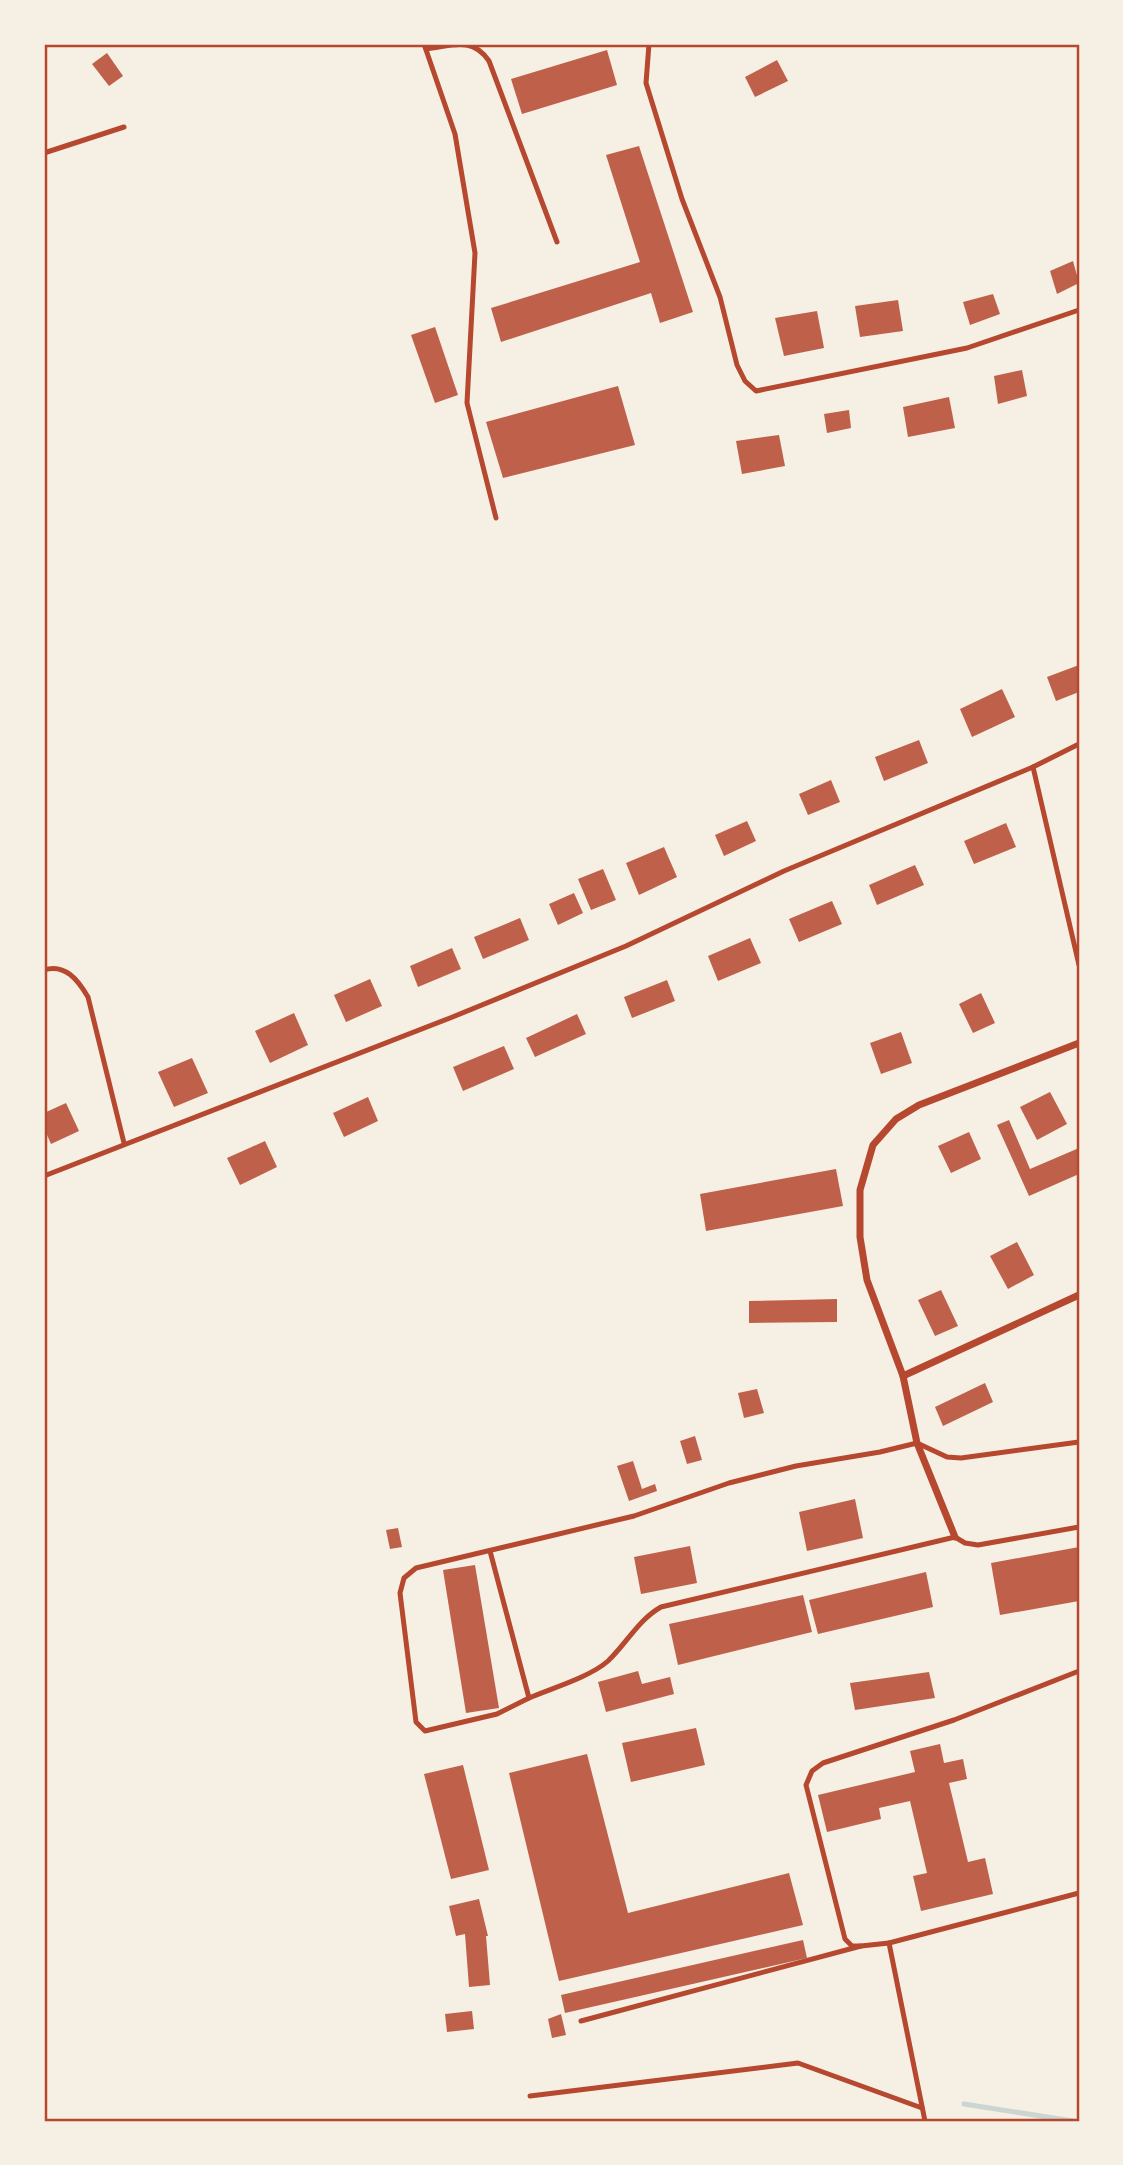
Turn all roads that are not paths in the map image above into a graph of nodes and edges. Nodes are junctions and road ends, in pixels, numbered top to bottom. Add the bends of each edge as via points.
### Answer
1 (649, 44) edge
2 (425, 46) edge
3 (124, 127) dead end
4 (44, 153) edge
5 (557, 242) dead end
6 (1079, 310) edge
7 (496, 518) dead end
8 (1079, 744) edge
9 (1033, 767) junction
10 (1079, 965) edge
11 (44, 970) edge
12 (1079, 1043) edge
13 (124, 1143) junction
14 (44, 1175) edge
15 (1079, 1295) edge
16 (903, 1376) junction
17 (1079, 1442) edge
18 (917, 1443) junction
19 (1079, 1527) edge
20 (955, 1537) junction
21 (490, 1551) junction
22 (1079, 1671) edge
23 (529, 1698) junction
24 (1079, 1893) edge
25 (889, 1943) junction
26 (861, 1946) junction
27 (581, 2021) dead end
28 (530, 2096) dead end
29 (922, 2108) junction
30 (925, 2121) edge

1 - 6 lane via 646,83 682,199 720,297 737,365 745,382 756,391 967,348
2 - 5 lane via 467,44 482,50
2 - 7 lane via 455,134 475,253 467,402
3 - 4 lane
8 - 9 lane
9 - 10 lane
9 - 13 lane via 784,871 626,946
11 - 13 lane via 66,971 88,997
12 - 16 street via 919,1105 895,1119 873,1145 860,1190 860,1237 867,1280
13 - 14 lane
15 - 16 street
16 - 18 street
17 - 18 lane via 961,1458 947,1457
18 - 20 street
18 - 21 lane via 796,1466 729,1483 634,1517
19 - 20 lane via 978,1545
20 - 23 lane via 662,1607 648,1614 599,1668
21 - 23 lane
21 - 23 lane via 416,1568 404,1578 400,1593 416,1722 428,1732 497,1714
22 - 26 lane via 812,1771 806,1785 845,1938 852,1947
24 - 25 lane
25 - 26 lane
25 - 29 lane
26 - 27 lane
28 - 29 lane via 798,2063
29 - 30 lane

